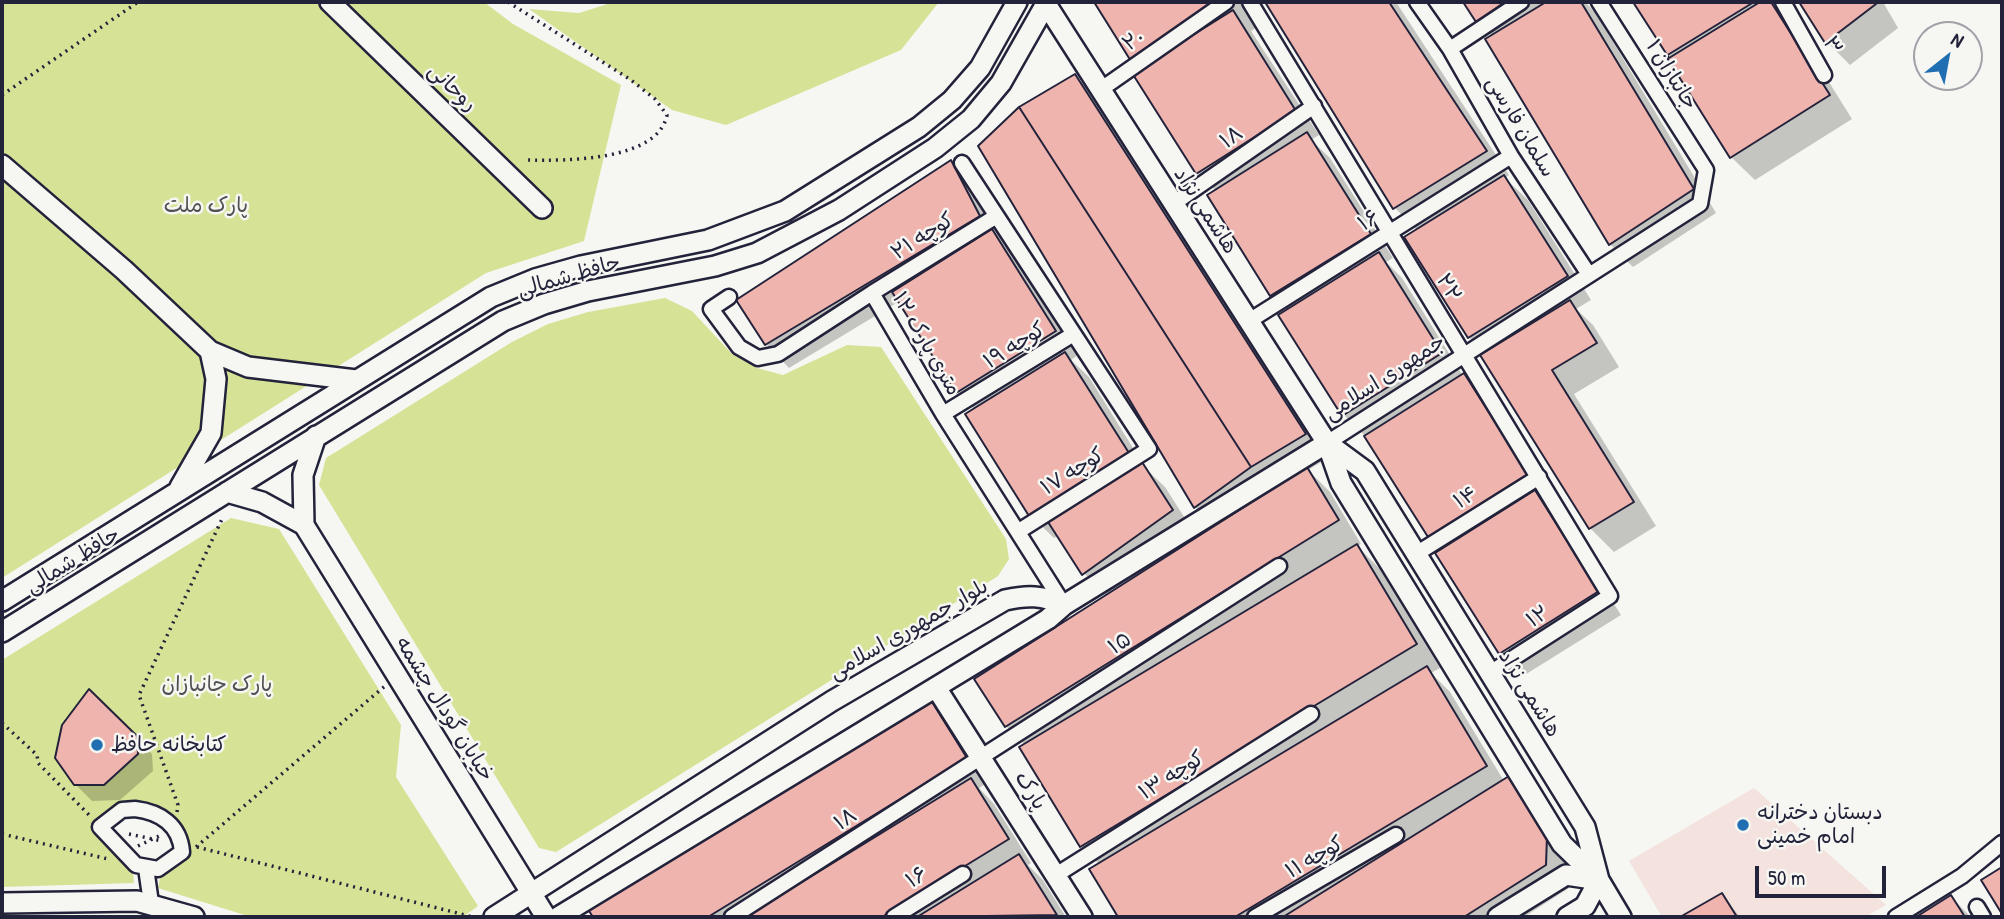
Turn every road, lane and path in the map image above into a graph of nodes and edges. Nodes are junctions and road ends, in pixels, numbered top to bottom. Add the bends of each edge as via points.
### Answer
1 (138, 2) edge
2 (330, 2) edge
3 (508, 2) edge
4 (1017, 2) edge
5 (1226, 2) edge
6 (1250, 2) edge
7 (1417, 2) edge
8 (1521, 2) edge
9 (1599, 2) edge
10 (1783, 2) edge
11 (1046, 3) edge
12 (1450, 49) junction
13 (1824, 75) dead end
14 (1100, 90) junction
15 (2, 95) edge
16 (1314, 106) junction
17 (1511, 156) junction
18 (527, 160) dead end
19 (962, 163) dead end
20 (2, 165) edge
21 (1706, 170) joint
22 (1173, 204) junction
23 (542, 208) dead end
24 (995, 216) junction
25 (1390, 233) junction
26 (1588, 273) junction
27 (872, 293) junction
28 (729, 297) dead end
29 (1248, 321) junction
30 (1072, 335) junction
31 (210, 351) junction
32 (1463, 353) junction
33 (356, 380) junction
34 (943, 414) junction
35 (316, 436) junction
36 (1327, 443) junction
37 (1539, 477) junction
38 (178, 491) junction
39 (230, 493) junction
40 (304, 525) junction
41 (1019, 531) junction
42 (1416, 554) junction
43 (1279, 566) dead end
44 (1610, 596) joint
45 (2, 601) edge
46 (1064, 605) junction
47 (2, 632) edge
48 (1490, 673) junction
49 (397, 676) junction
50 (937, 690) junction
51 (1311, 714) dead end
52 (2, 723) edge
53 (982, 758) junction
54 (100, 827) junction
55 (174, 827) junction
56 (2, 834) edge
57 (1396, 835) dead end
58 (151, 840) junction
59 (181, 841) junction
60 (2002, 843) edge
61 (196, 847) junction
62 (124, 852) junction
63 (146, 868) junction
64 (963, 874) dead end
65 (1056, 875) junction
66 (1600, 880) junction
67 (532, 894) junction
68 (2, 903) edge
69 (151, 903) junction
70 (1080, 916) edge
71 (194, 917) edge
72 (473, 917) edge
73 (495, 917) edge
74 (546, 917) edge
75 (558, 917) edge
76 (732, 917) edge
77 (894, 917) edge
78 (1255, 917) edge
79 (1498, 917) edge
80 (1567, 917) edge
81 (1621, 917) edge
82 (1896, 917) edge

1 - 15 path
2 - 23 main road, روحانی
3 - 18 path via 631,80 667,115 665,128 650,141 623,153
4 - 33 main road, حافظ شمالی via 980,68 952,100 919,127 785,211 708,240 535,279 491,297
5 - 14 street, ۲۰
6 - 16 street, ۲۲
7 - 12 street, سلمان فارسی
8 - 12 street
9 - 21 street, جانبازان ۱
10 - 13 street, ۳
11 - 14 main road, هاشمی نژاد
11 - 35 main road, حافظ شمالی via 1001,83 971,119 839,210 757,253 715,266 587,291 503,321
12 - 17 street, سلمان فارسی
14 - 22 main road, هاشمی نژاد
16 - 22 street, ۱۸
16 - 25 street, ۲۲
17 - 25 street, ۱۶
17 - 26 street, سلمان فارسی
19 - 24 street
20 - 31 main road
21 - 26 street, جمهوری اسلامی via 1700,204
22 - 29 main road, هاشمی نژاد
24 - 27 street, کوچه ۲۱
24 - 30 street
25 - 29 street, ۱۶
25 - 32 street, ۲۲
26 - 32 street, جمهوری اسلامی
27 - 28 street, ۱۲ متری پارک via 778,354 758,358 739,347 711,309
27 - 34 street, ۱۲ متری پارک
29 - 36 main road, هاشمی نژاد
30 - 34 street, کوچه ۱۹
30 - 41 street, کوچه ۱۷ via 1149,449
31 - 33 main road via 248,367
31 - 38 main road via 216,379 211,433
32 - 36 street, جمهوری اسلامی
32 - 37 street, ۲۲
33 - 38 main road, حافظ شمالی
34 - 41 street, ۱۲ متری پارک
35 - 39 main road, حافظ شمالی
35 - 40 main road via 303,475
36 - 42 main road, هاشمی نژاد via 1365,471
36 - 46 main road, جمهوری اسلامی
36 - 66 main road, هاشمی نژاد via 1341,483 1562,844
37 - 42 street, ۱۴
37 - 44 street, ۲۲
38 - 45 main road, حافظ شمالی
39 - 40 main road via 262,502
39 - 47 main road, حافظ شمالی
39 - 55 path via 139,695 178,805
40 - 49 main road, خیابان گودال چشمه
41 - 46 street, ۱۲ متری پارک
42 - 48 main road, هاشمی نژاد
43 - 53 street, ۱۵
44 - 48 street, ۱۲
46 - 50 main road
46 - 67 main road, بلوار جمهوری اسلامی via 1046,596 1005,600 832,701
48 - 66 main road, هاشمی نژاد via 1585,827
49 - 61 path
49 - 67 main road, خیابان گودال چشمه
50 - 53 main road, پارک
50 - 75 main road
51 - 65 street, کوچه ۱۳
52 - 54 path via 37,755 38,763
53 - 65 main road, پارک
53 - 76 street, ۱۸
54 - 55 street via 122,810 135,809 159,815
54 - 58 path
54 - 62 street
55 - 58 path
55 - 59 street
56 - 62 path via 106,860
57 - 78 street, کوچه ۱۱
58 - 59 path
58 - 62 path
59 - 61 path
59 - 63 street via 182,852 158,869
60 - 82 street via 1962,876
61 - 72 path
62 - 63 street
63 - 69 street
64 - 77 street, ۱۶
65 - 70 main road, پارک
66 - 79 main road via 1566,875
66 - 80 main road via 1585,906
66 - 81 main road, هاشمی نژاد
67 - 73 main road, بلوار جمهوری اسلامی
67 - 74 main road, خیابان گودال چشمه
68 - 69 main road
69 - 71 main road

